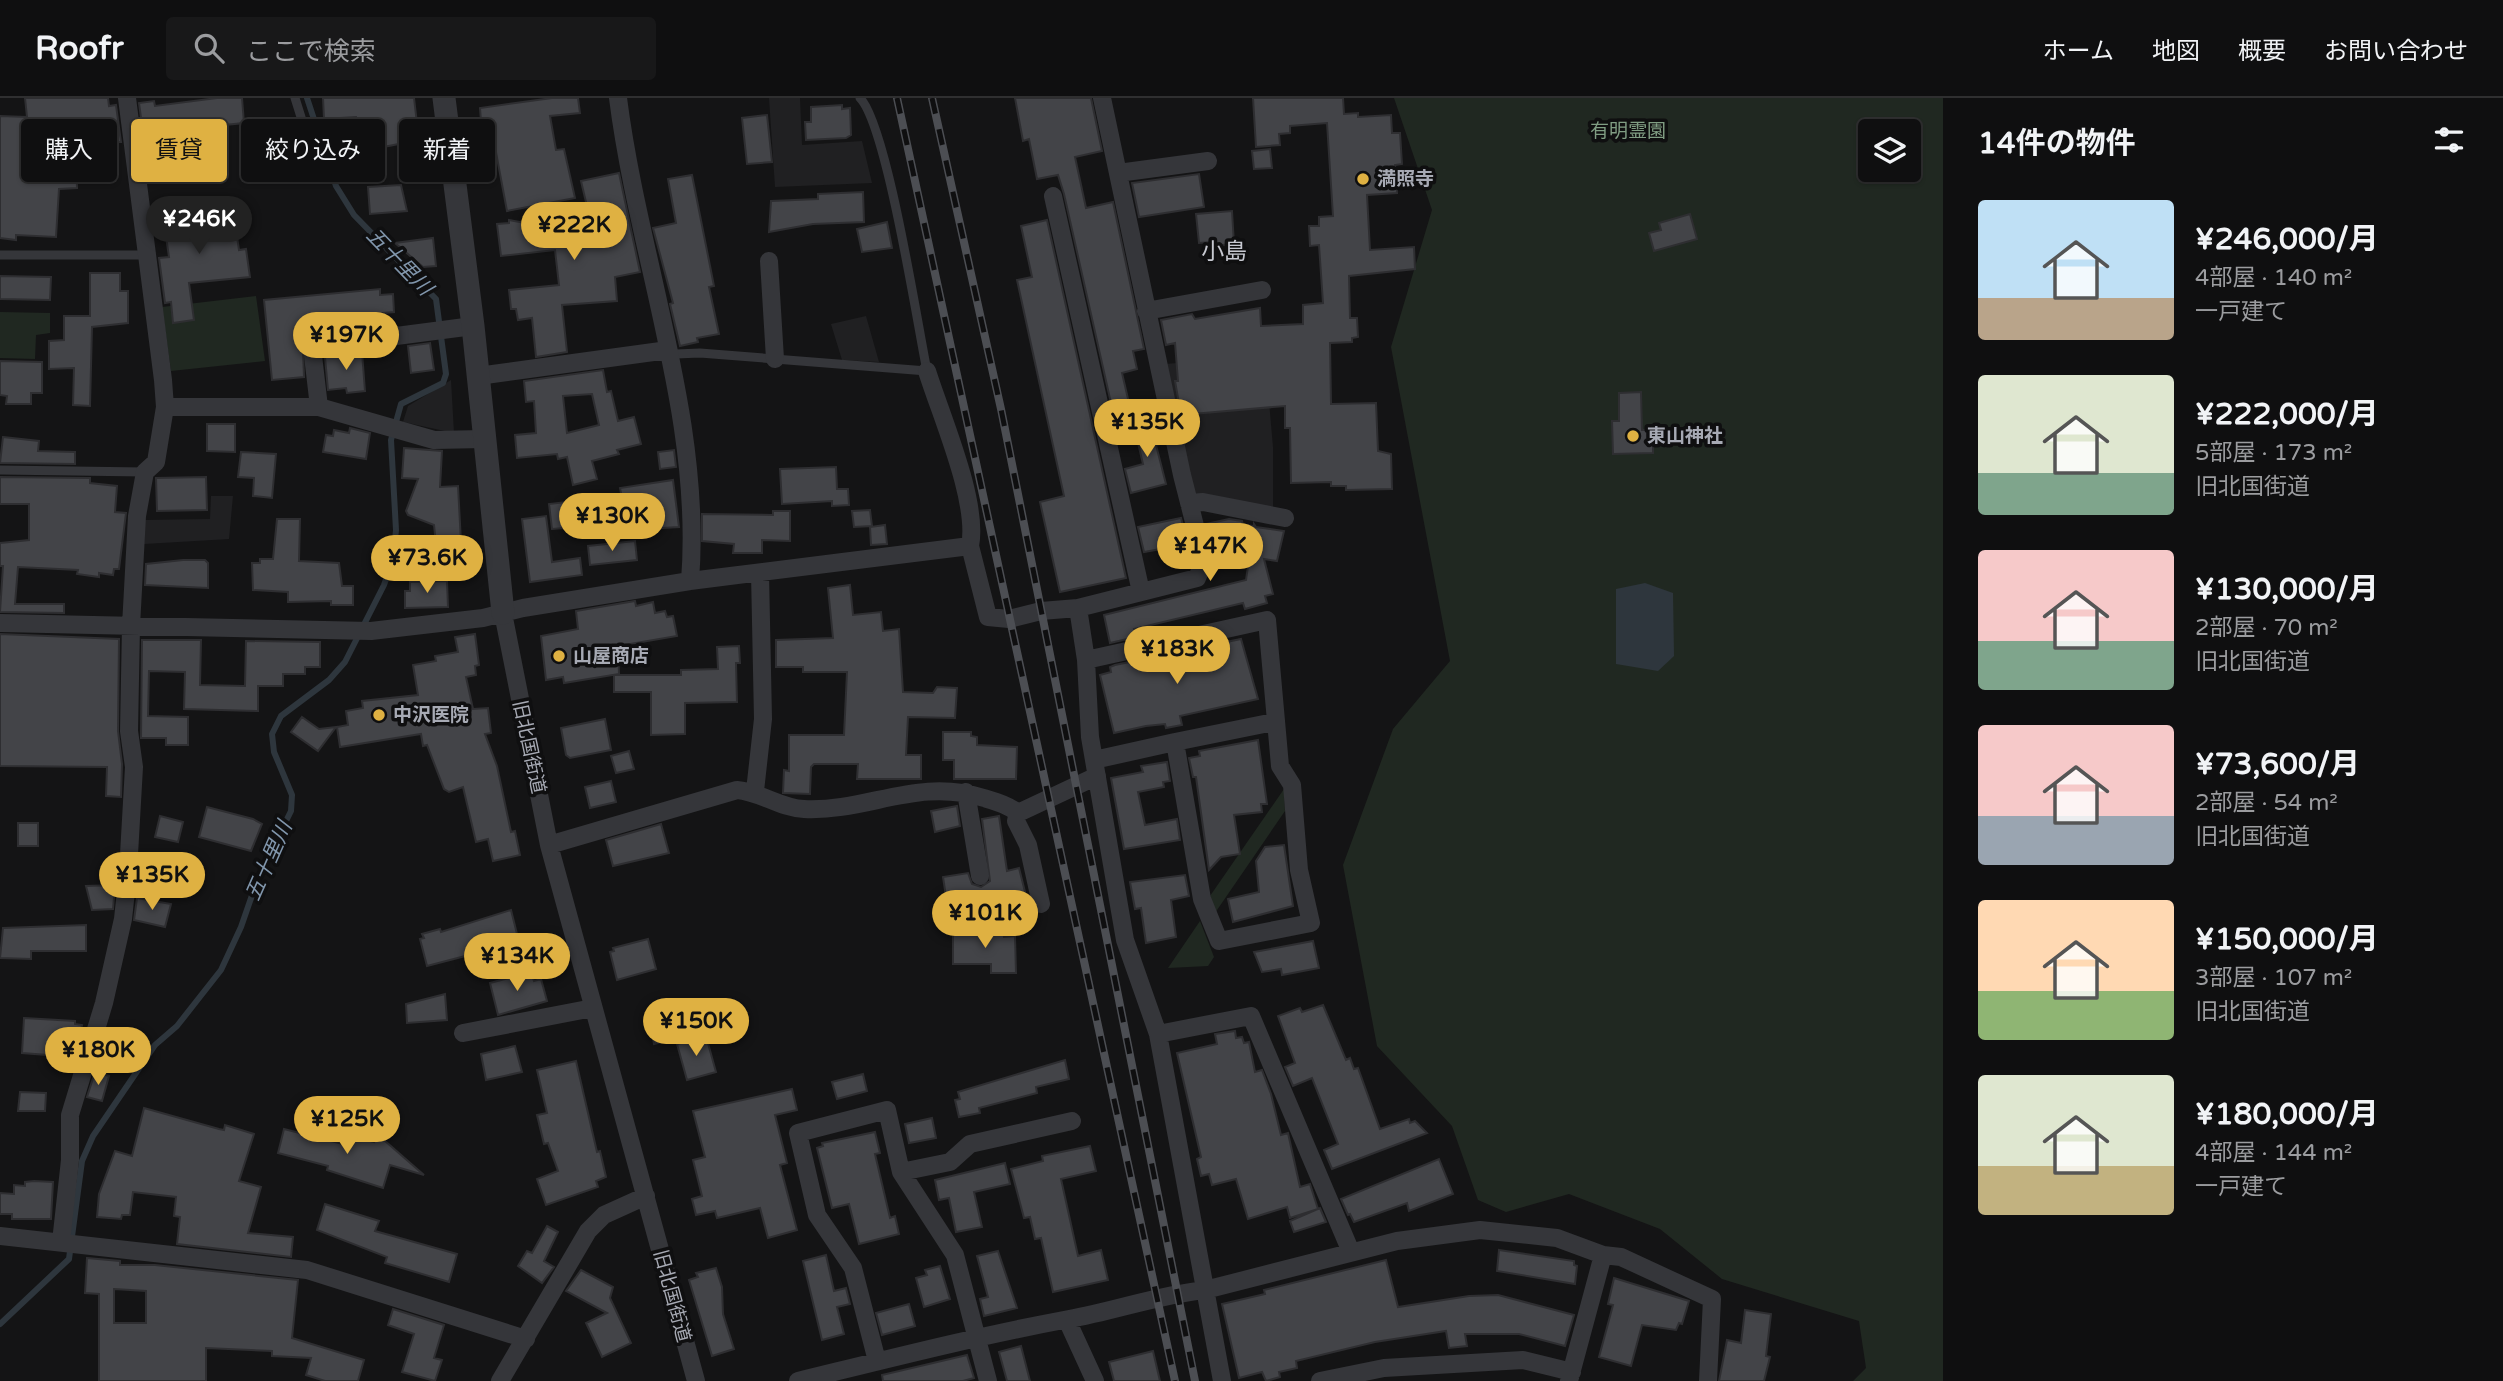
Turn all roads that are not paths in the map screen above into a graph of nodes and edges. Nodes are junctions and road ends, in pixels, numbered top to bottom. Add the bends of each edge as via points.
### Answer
1 (127, 98) edge
2 (295, 98) edge
3 (444, 98) edge
4 (618, 98) edge
5 (860, 98) edge
6 (1102, 98) edge
7 (302, 119) edge
8 (1208, 161) dead end
9 (1118, 173) junction
10 (1053, 196) dead end
11 (0, 255) edge
12 (147, 256) junction
13 (769, 261) dead end
14 (1262, 290) dead end
15 (1146, 311) junction
16 (473, 327) junction
17 (668, 350) junction
18 (775, 359) junction
19 (927, 371) junction
20 (478, 376) junction
21 (164, 407) junction
22 (319, 407) junction
23 (484, 439) junction
24 (0, 470) edge
25 (145, 472) junction
26 (1189, 503) junction
27 (1285, 517) dead end
28 (971, 546) junction
29 (760, 573) junction
30 (690, 581) junction
31 (1141, 592) junction
32 (1078, 608) junction
33 (503, 613) junction
34 (0, 623) edge
35 (131, 626) junction
36 (1086, 660) junction
37 (1274, 722) junction
38 (1175, 742) junction
39 (1095, 768) junction
40 (755, 792) junction
41 (966, 792) junction
42 (1018, 813) junction
43 (550, 845) junction
44 (980, 876) dead end
45 (1041, 904) dead end
46 (593, 1008) junction
47 (463, 1033) dead end
48 (1158, 1034) junction
49 (1072, 1121) dead end
50 (901, 1172) junction
51 (646, 1196) junction
52 (0, 1236) edge
53 (69, 1242) junction
54 (1351, 1252) junction
55 (1603, 1255) junction
56 (1205, 1290) junction
57 (1067, 1320) junction
58 (975, 1337) junction
59 (526, 1339) junction
60 (877, 1362) junction
61 (1398, 1374) edge
62 (1570, 1376) edge
63 (500, 1381) edge
64 (696, 1381) edge
65 (798, 1381) edge
66 (988, 1381) edge
67 (1095, 1381) edge
68 (1222, 1381) edge
69 (1321, 1381) edge
70 (1708, 1381) edge

1 - 12 street
2 - 7 lane
3 - 16 street, 旧北国街道
4 - 17 street
5 - 19 lane via 869,107 885,165
6 - 9 street
8 - 9 street
9 - 15 street
10 - 31 street
11 - 12 lane
12 - 21 street
13 - 18 street
14 - 15 street
15 - 26 street
16 - 20 street, 旧北国街道
16 - 22 street via 312,347
17 - 18 lane
17 - 20 street
17 - 30 street via 678,389 690,521
18 - 19 lane
19 - 28 street via 967,497 974,531
20 - 23 street, 旧北国街道
21 - 22 street
21 - 25 street via 156,463
22 - 23 street via 434,440
23 - 33 street, 旧北国街道
24 - 25 lane
25 - 35 street via 137,516
26 - 27 street
26 - 31 street via 1204,561 1197,578
28 - 29 street
28 - 32 street via 988,617 1009,619
29 - 30 street
29 - 40 street via 763,719
30 - 33 street
31 - 32 street
32 - 36 street
33 - 35 street via 371,631
33 - 43 street, 旧北国街道
34 - 35 street
35 - 53 street via 129,731 134,767 128,872 104,1003 70,1115
36 - 37 street via 1267,620
36 - 39 street
37 - 38 street
37 - 38 street via 1280,766 1292,785 1298,870 1311,923 1219,941 1202,898
38 - 39 street
39 - 42 street
39 - 48 street via 1125,940
40 - 41 street via 801,809 835,808 908,792
40 - 43 street via 737,790
41 - 42 street
41 - 44 street
42 - 45 street via 1016,821 1028,845
43 - 46 street, 旧北国街道
46 - 47 street
46 - 51 street, 旧北国街道
48 - 54 street via 1251,1016
48 - 56 street
49 - 50 street via 970,1144 950,1162
50 - 58 street via 955,1255
50 - 60 street via 887,1110 798,1133 817,1215 853,1268
51 - 59 street via 604,1215 588,1231
51 - 64 street, 旧北国街道
52 - 53 street
53 - 59 street via 307,1270
54 - 55 street via 1480,1230 1557,1238
54 - 56 street
55 - 62 street
55 - 70 street via 1621,1257 1712,1299
56 - 57 street
56 - 68 street
57 - 58 street
57 - 67 street
58 - 60 street
58 - 66 street
59 - 63 street
60 - 65 street
61 - 62 street via 1523,1360
61 - 69 street

